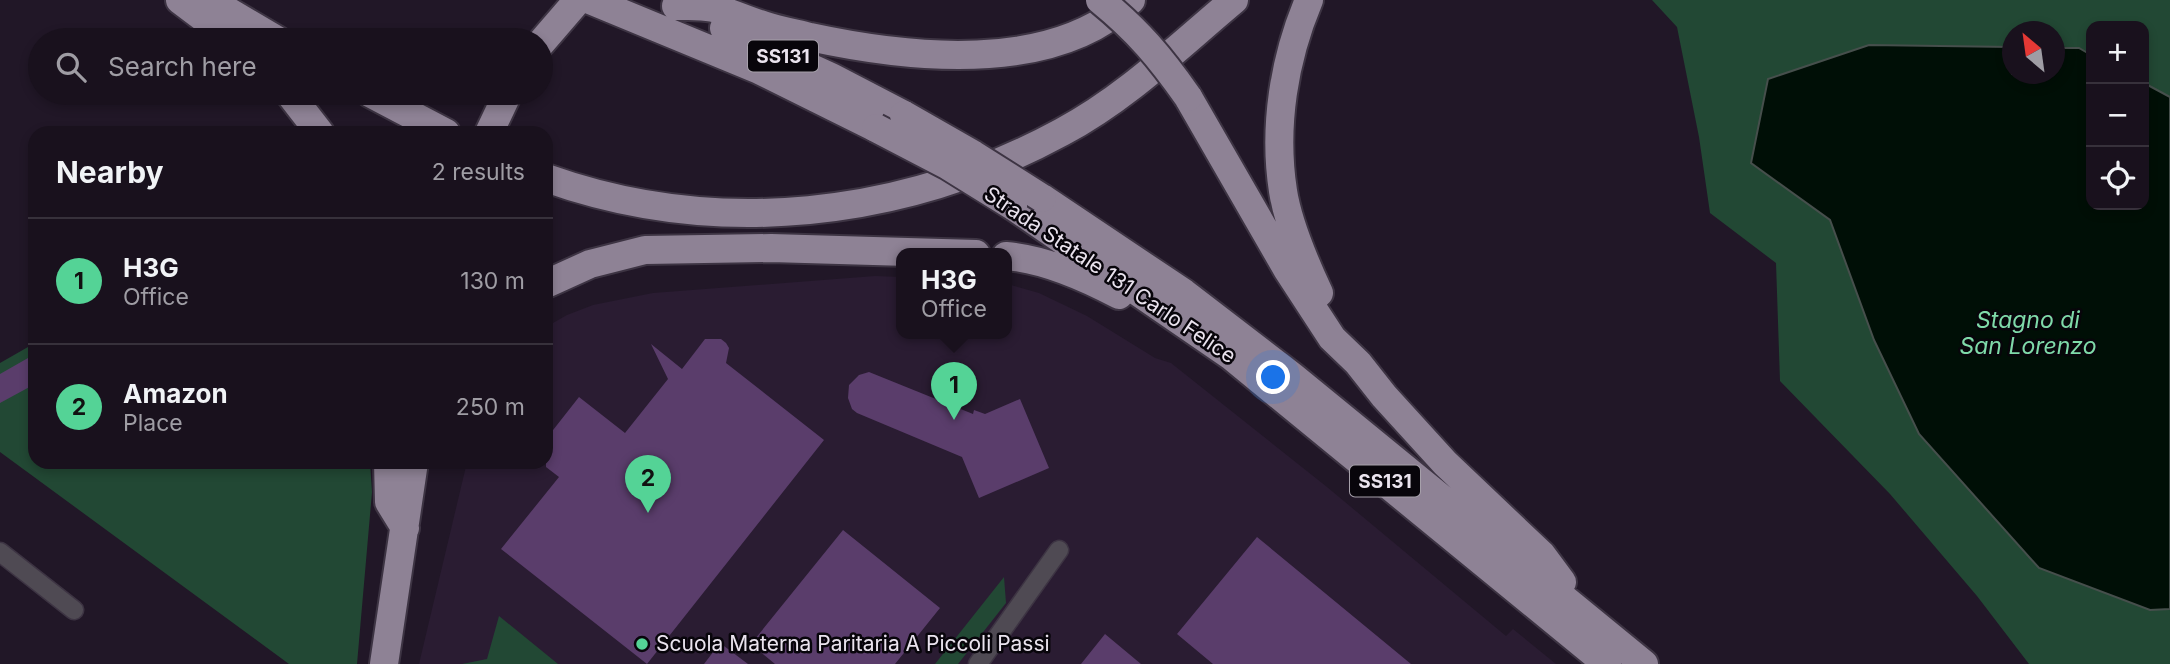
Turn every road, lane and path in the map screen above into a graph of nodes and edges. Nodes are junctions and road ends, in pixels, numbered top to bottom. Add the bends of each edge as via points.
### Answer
1 (180, 0) edge
2 (209, 0) edge
3 (579, 0) edge
4 (590, 0) edge
5 (1100, 0) edge
6 (1131, 0) edge
7 (1234, 0) edge
8 (1309, 0) edge
9 (668, 3) edge
10 (217, 28) edge
11 (257, 28) edge
12 (553, 29) edge
13 (298, 105) edge
14 (393, 105) edge
15 (502, 105) edge
16 (315, 126) edge
17 (433, 126) edge
18 (492, 126) edge
19 (553, 180) edge
20 (896, 252) edge
21 (1012, 257) edge
22 (553, 281) edge
23 (1358, 363) junction
24 (388, 469) edge
25 (413, 469) edge
26 (429, 469) edge
27 (405, 528) junction
28 (1059, 550) dead end
29 (0, 552) edge
30 (1525, 598) junction
31 (74, 610) dead end
32 (1590, 619) junction
33 (384, 664) edge
34 (978, 664) edge
35 (1607, 664) edge
36 (1644, 664) edge

1 - 10 highway
2 - 11 highway
3 - 12 highway
4 - 30 highway, Strada Statale 131 Carlo Felice / SS131, bridge via 757,69 947,165 1013,206 1231,356
5 - 23 highway, bridge via 1132,26 1188,97 1287,269 1332,338
6 - 9 highway via 1080,35 984,55 848,43 765,26 711,7
7 - 19 highway via 1134,85 1064,132 977,171 912,193 773,213 703,212 628,200
8 - 23 highway via 1285,76 1279,130 1283,194 1307,266
9 - 32 highway, Strada Statale 131 Carlo Felice / SS131, bridge via 904,115 1042,198 1184,293 1271,359
13 - 16 highway
14 - 17 highway
15 - 18 highway
20 - 22 highway via 645,250 590,264
21 - 30 highway via 1027,258 1130,300 1287,420 1441,547
23 - 32 highway via 1446,463 1542,555
24 - 27 highway via 389,502
25 - 27 highway
26 - 27 highway
27 - 33 highway
28 - 34 street
29 - 31 street
30 - 35 highway, Strada Statale 131 Carlo Felice / SS131
32 - 36 highway, Strada Statale 131 Carlo Felice / SS131

